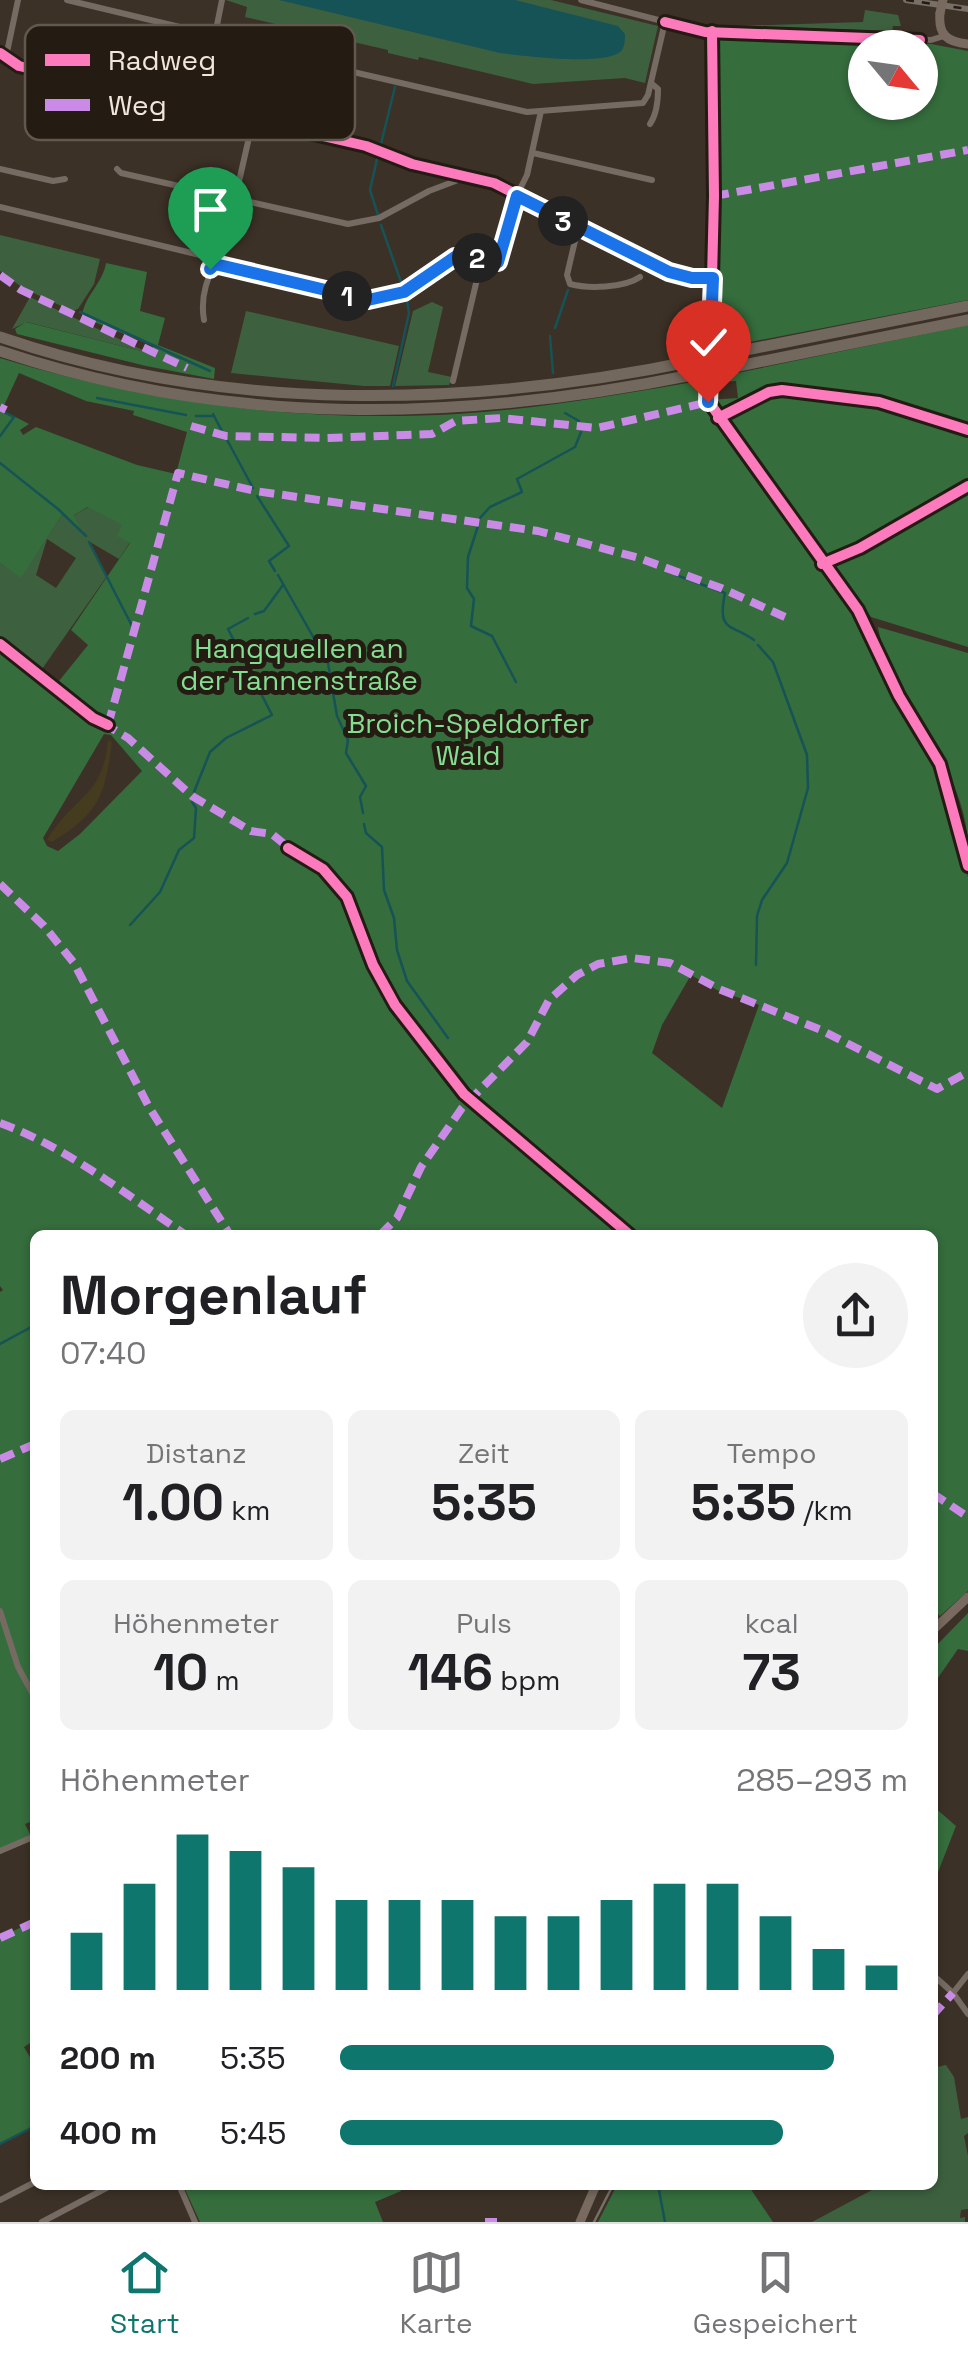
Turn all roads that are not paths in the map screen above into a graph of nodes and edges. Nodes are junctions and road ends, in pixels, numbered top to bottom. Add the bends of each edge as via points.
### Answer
1 (18, 0) edge
2 (67, 0) edge
3 (222, 0) edge
4 (581, 0) edge
5 (943, 0) edge
6 (665, 22) junction
7 (181, 25) edge
8 (215, 25) edge
9 (712, 32) junction
10 (942, 32) junction
11 (968, 44) edge
12 (3, 55) edge
13 (25, 67) edge
14 (355, 74) edge
15 (651, 83) junction
16 (541, 111) junction
17 (650, 124) dead end
18 (248, 140) edge
19 (340, 140) edge
20 (533, 153) junction
21 (0, 168) edge
22 (117, 170) dead end
23 (443, 172) junction
24 (466, 177) junction
25 (64, 180) dead end
26 (652, 180) dead end
27 (440, 187) junction
28 (517, 196) junction
29 (234, 200) junction
30 (0, 207) edge
31 (578, 228) junction
32 (482, 258) junction
33 (215, 264) junction
34 (640, 277) dead end
35 (713, 278) junction
36 (968, 306) edge
37 (204, 320) dead end
38 (968, 320) edge
39 (0, 337) edge
40 (0, 351) edge
41 (453, 381) dead end
42 (968, 866) edge
43 (968, 1597) edge
44 (0, 1611) edge
45 (938, 1625) edge
46 (30, 1689) edge
47 (30, 1838) edge
48 (0, 1851) edge
49 (968, 1974) edge
50 (938, 1979) edge
51 (953, 1993) junction
52 (968, 2014) edge
53 (30, 2185) edge
54 (104, 2190) edge
55 (181, 2190) edge
56 (594, 2190) edge
57 (0, 2200) edge
58 (57, 2219) edge
59 (42, 2222) edge
60 (195, 2222) edge
61 (580, 2222) edge

1 - 12 street
2 - 7 street
3 - 8 street
4 - 6 street
5 - 10 main road, bridge
6 - 9 street
6 - 15 street
9 - 10 street via 920,40
9 - 35 street
10 - 11 main road
12 - 13 street
14 - 16 street
15 - 16 street via 643,102
15 - 17 street via 658,95
16 - 20 street
18 - 29 street
19 - 23 street
20 - 26 street
20 - 28 street
21 - 25 street
22 - 29 street
23 - 24 street
23 - 27 street
24 - 27 street
24 - 28 street
27 - 29 street via 382,216 348,224
28 - 31 street
28 - 32 street via 498,262
29 - 33 street
30 - 33 street
31 - 34 street via 566,275 570,284 632,283
31 - 35 street via 679,276
32 - 33 street via 455,257 404,292 368,300
32 - 41 street
33 - 37 street
35 - 42 street via 708,402 858,610 940,764
36 - 39 highway, bridge via 592,380 350,396 192,382
38 - 40 highway, bridge via 594,394 453,410 348,411 192,396
43 - 45 main road
44 - 46 street
47 - 48 street
49 - 51 street
50 - 51 street
51 - 52 street
53 - 57 street
54 - 58 street
55 - 60 street
56 - 61 main road
58 - 59 street

